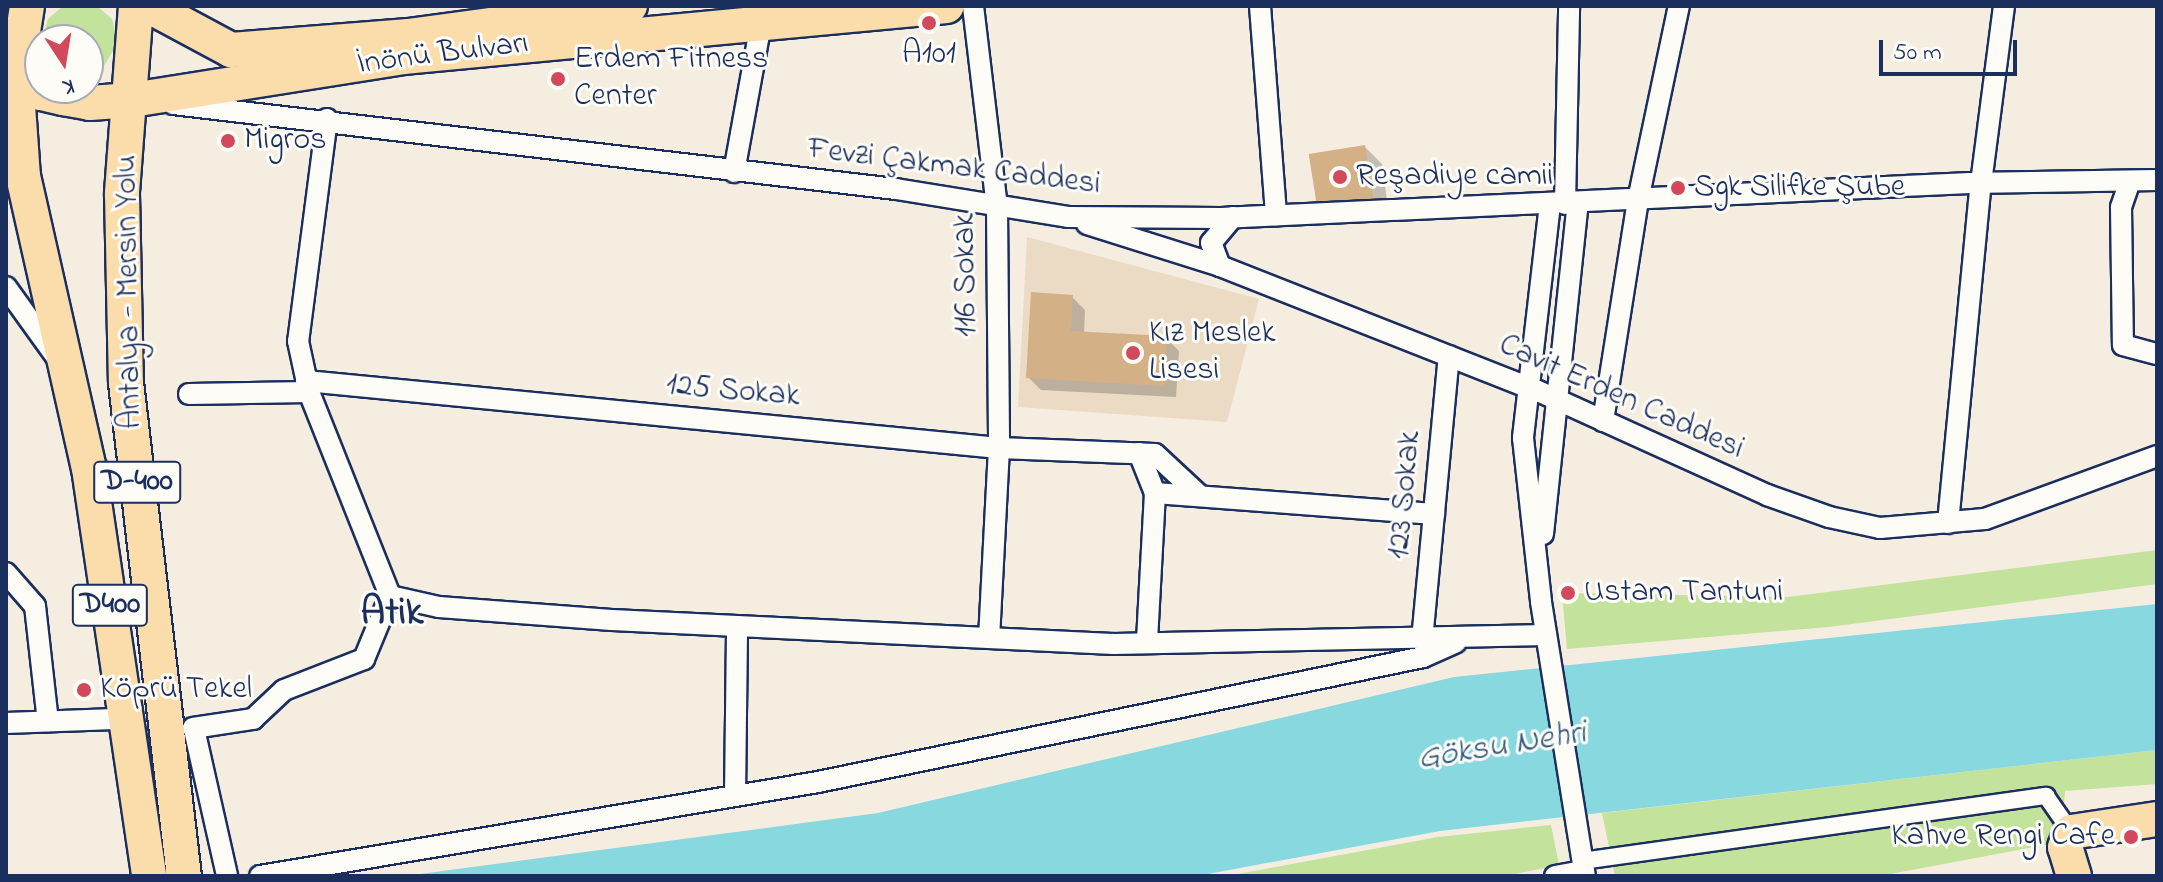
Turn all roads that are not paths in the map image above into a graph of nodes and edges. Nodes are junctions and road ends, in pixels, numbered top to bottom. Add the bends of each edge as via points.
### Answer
1 (27, 6) edge
2 (136, 6) edge
3 (149, 6) edge
4 (630, 6) edge
5 (947, 6) edge
6 (973, 6) edge
7 (1260, 6) edge
8 (1569, 6) edge
9 (1679, 6) edge
10 (2004, 6) edge
11 (538, 11) edge
12 (761, 23) junction
13 (11, 75) edge
14 (132, 100) junction
15 (327, 119) junction
16 (15, 168) edge
17 (734, 172) junction
18 (2157, 180) edge
19 (2130, 181) junction
20 (1981, 183) junction
21 (1638, 200) junction
22 (1564, 204) junction
23 (997, 208) junction
24 (1276, 215) junction
25 (1068, 217) junction
26 (1233, 217) junction
27 (1220, 266) junction
28 (6, 287) edge
29 (2157, 354) edge
30 (1449, 356) junction
31 (69, 374) junction
32 (308, 386) junction
33 (1527, 387) junction
34 (189, 394) dead end
35 (1555, 399) junction
36 (1603, 421) junction
37 (999, 448) junction
38 (1147, 454) junction
39 (2157, 456) edge
40 (1155, 493) junction
41 (1199, 495) junction
42 (1434, 514) junction
43 (1948, 523) junction
44 (6, 573) edge
45 (390, 596) junction
46 (1541, 602) junction
47 (737, 626) junction
48 (1546, 635) junction
49 (989, 638) junction
50 (1464, 638) junction
51 (1422, 640) junction
52 (1147, 643) junction
53 (115, 719) dead end
54 (48, 721) junction
55 (6, 723) edge
56 (735, 796) junction
57 (2157, 819) edge
58 (2071, 832) junction
59 (1584, 869) edge
60 (184, 870) edge
61 (148, 875) edge
62 (227, 876) edge
63 (260, 876) edge
64 (1555, 876) edge
65 (2074, 876) edge

1 - 13 main road
2 - 14 main road, Antalya - Mersin Yolu / D-400
3 - 11 main road, İnönü Bulvarı via 231,50 408,36
4 - 11 main road, İnönü Bulvarı
5 - 12 main road, İnönü Bulvarı
6 - 23 street, 116 Sokak
7 - 24 street
8 - 22 street
9 - 21 street
10 - 20 street
12 - 14 main road, İnönü Bulvarı via 403,57
12 - 17 street
13 - 14 main road, İnönü Bulvarı via 41,93 63,98 90,103
13 - 16 main road
14 - 15 street, Fevzi Çakmak Caddesi
14 - 60 main road, Antalya - Mersin Yolu / D-400 via 122,194 126,383
15 - 17 street, Fevzi Çakmak Caddesi
15 - 32 street via 298,341
16 - 31 main road, D400
17 - 23 street, Fevzi Çakmak Caddesi via 896,189
18 - 19 street, Fevzi Çakmak Caddesi
19 - 20 street, Fevzi Çakmak Caddesi
19 - 29 street via 2121,207 2123,345
20 - 21 street, Fevzi Çakmak Caddesi
20 - 43 street
21 - 22 street, Fevzi Çakmak Caddesi
21 - 36 street
22 - 24 street, Fevzi Çakmak Caddesi
22 - 33 street
22 - 35 street
23 - 25 street, Fevzi Çakmak Caddesi
23 - 37 street, 116 Sokak
24 - 26 street, Fevzi Çakmak Caddesi
25 - 26 street, Fevzi Çakmak Caddesi
25 - 27 street, Cavit Erden Caddesi
26 - 27 street via 1211,243
27 - 30 street, Cavit Erden Caddesi
28 - 31 street
30 - 33 street, Cavit Erden Caddesi
30 - 42 street, 123 Sokak
31 - 61 main road, D400 via 89,468
32 - 34 street, 125 Sokak
32 - 37 street, 125 Sokak
32 - 45 street
33 - 35 street, Cavit Erden Caddesi
33 - 46 street via 1523,438
35 - 36 street, Cavit Erden Caddesi
35 - 46 street via 1545,477
36 - 43 street, Cavit Erden Caddesi via 1829,517 1880,528
37 - 38 street, 125 Sokak
37 - 49 street, 116 Sokak
38 - 40 street
38 - 41 street
39 - 43 street, Cavit Erden Caddesi via 1985,519
40 - 41 street
40 - 52 street
41 - 42 street
42 - 51 street, 123 Sokak
44 - 54 street via 35,606
45 - 47 street via 439,607
45 - 62 street via 364,659 284,690 253,719 194,729
46 - 48 street
47 - 49 street
47 - 56 street
48 - 50 street
48 - 59 street
49 - 52 street
50 - 51 street
50 - 56 street via 1423,657
51 - 52 street
53 - 54 street
54 - 55 street
56 - 63 street
57 - 58 main road
58 - 59 street via 2046,796
58 - 65 main road via 2065,847
59 - 64 street

